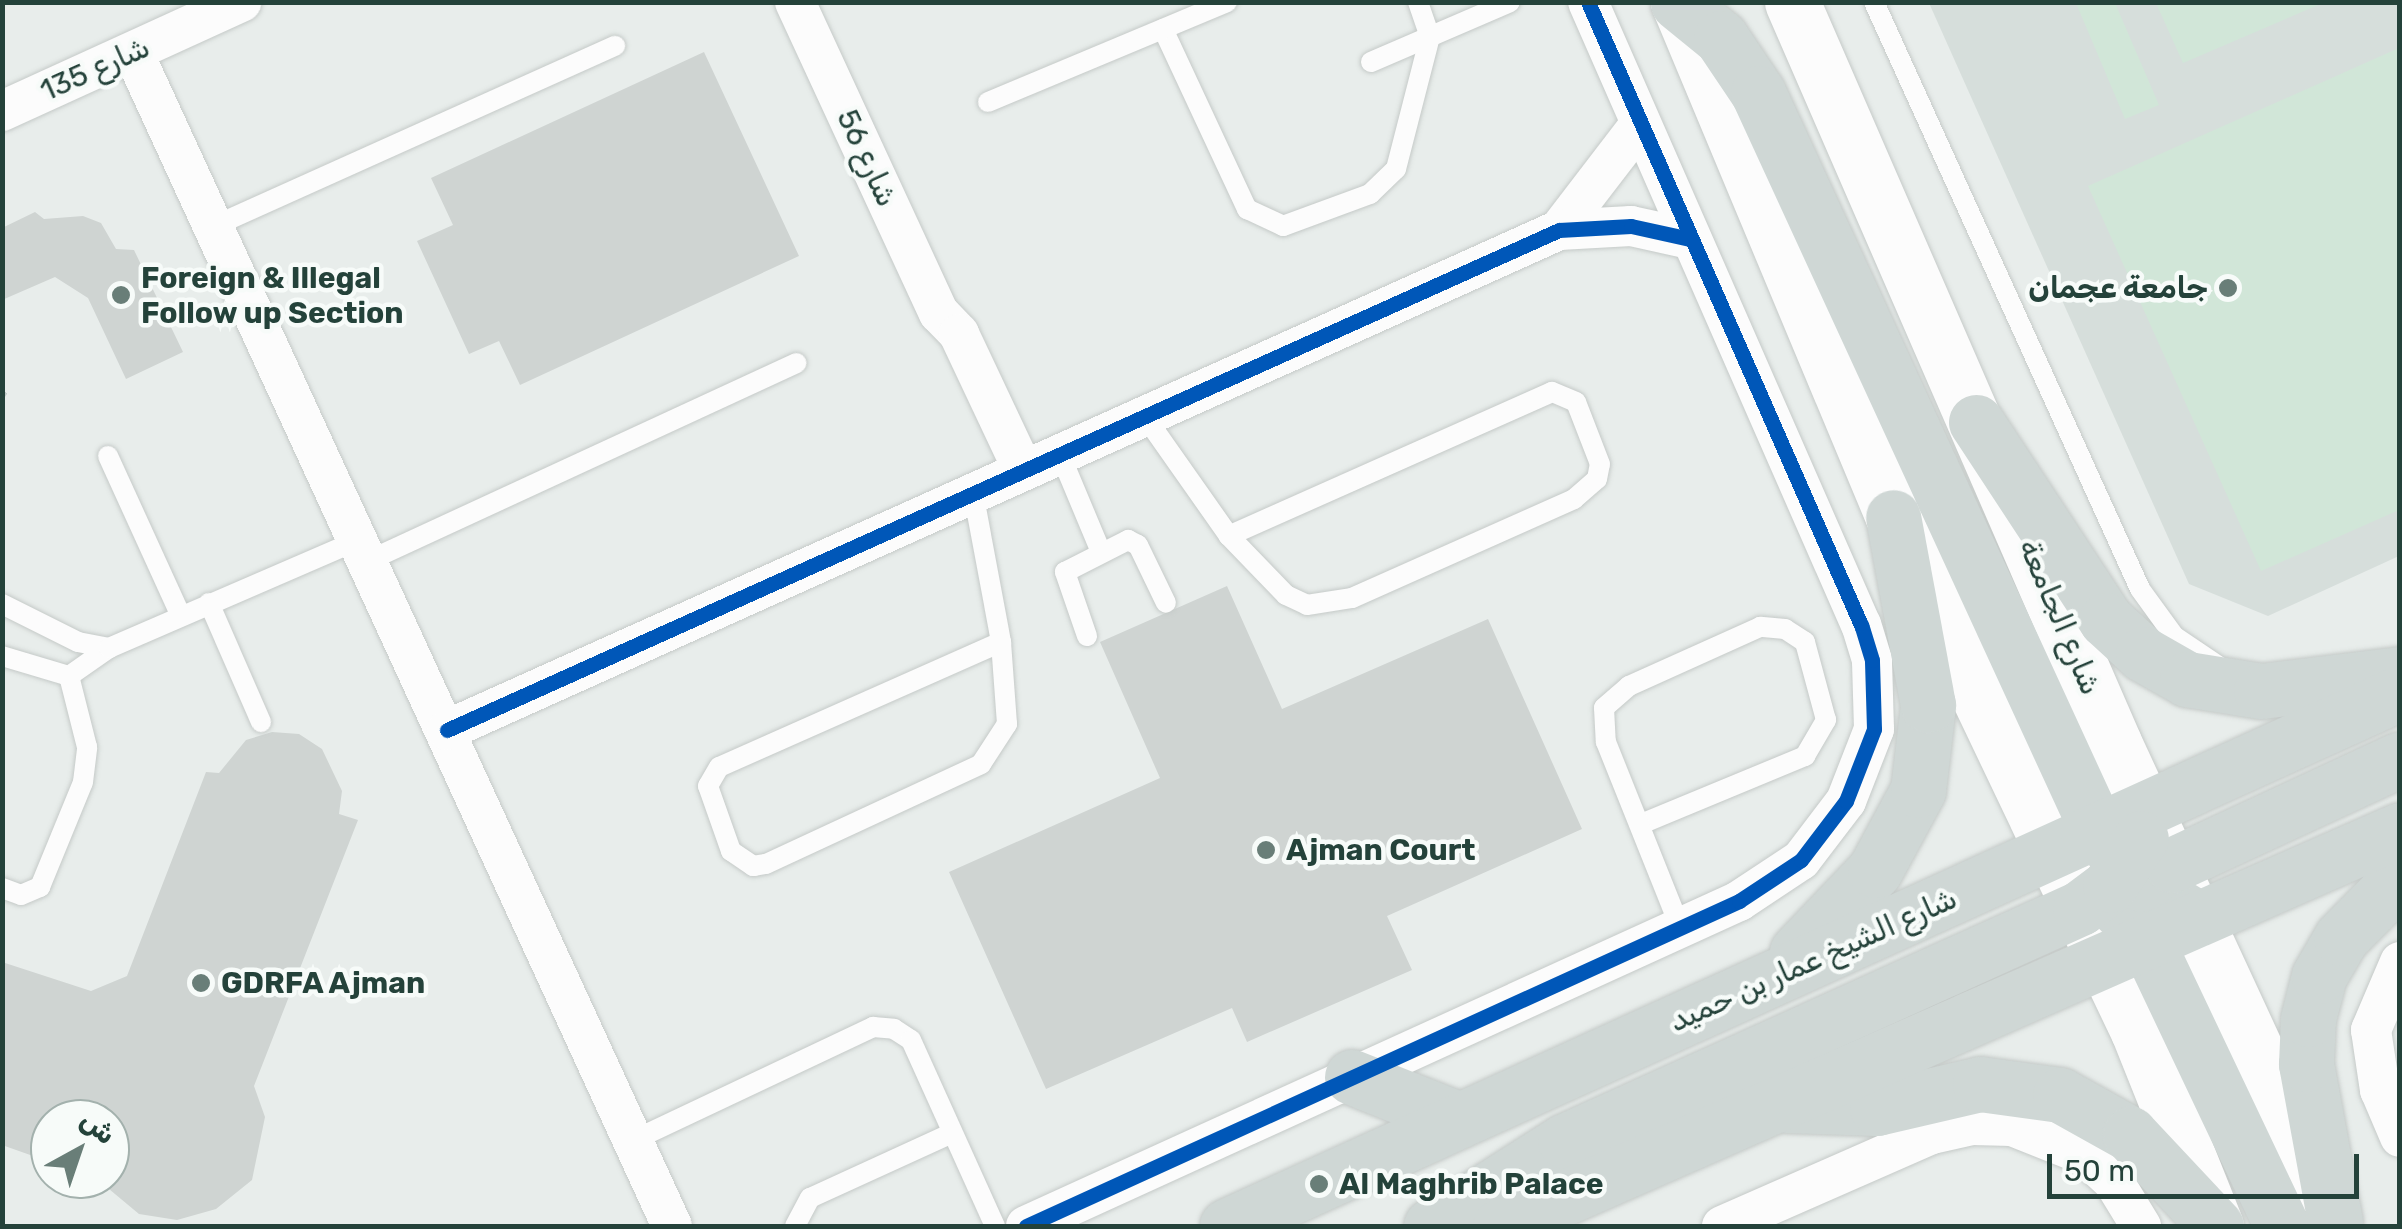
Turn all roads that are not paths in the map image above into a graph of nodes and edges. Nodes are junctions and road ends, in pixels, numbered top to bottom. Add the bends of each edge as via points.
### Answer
1 (241, 2) edge
2 (795, 2) edge
3 (1226, 2) edge
4 (1418, 2) edge
5 (1510, 2) edge
6 (1588, 2) edge
7 (1792, 2) edge
8 (1834, 2) edge
9 (1874, 2) edge
10 (1678, 3) edge
11 (1163, 29) junction
12 (1430, 37) junction
13 (615, 46) dead end
14 (133, 52) junction
15 (1371, 62) dead end
16 (1824, 71) junction
17 (988, 102) dead end
18 (2, 110) edge
19 (1638, 127) junction
20 (212, 227) junction
21 (1559, 230) junction
22 (1690, 240) junction
23 (796, 364) dead end
24 (1146, 418) junction
25 (1976, 422) junction
26 (1060, 454) junction
27 (108, 456) dead end
28 (998, 481) junction
29 (1893, 517) junction
30 (1229, 536) junction
31 (363, 550) junction
32 (1101, 552) junction
33 (1166, 602) dead end
34 (208, 603) junction
35 (2, 604) edge
36 (180, 616) junction
37 (1087, 636) dead end
38 (1001, 642) junction
39 (109, 648) junction
40 (2, 656) edge
41 (2400, 674) edge
42 (69, 676) junction
43 (2260, 691) junction
44 (2400, 693) edge
45 (261, 722) dead end
46 (447, 730) junction
47 (2400, 759) edge
48 (1641, 824) junction
49 (2400, 830) edge
50 (2400, 878) edge
51 (2125, 885) junction
52 (2, 888) edge
53 (1680, 927) junction
54 (2400, 962) edge
55 (1770, 977) junction
56 (1352, 1077) junction
57 (1779, 1104) junction
58 (1460, 1120) junction
59 (952, 1133) junction
60 (2400, 1137) edge
61 (632, 1141) junction
62 (2318, 1225) edge
63 (672, 1226) edge
64 (795, 1226) edge
65 (995, 1226) edge
66 (1026, 1226) edge
67 (1228, 1226) edge
68 (1430, 1226) edge
69 (1500, 1226) edge
70 (1722, 1226) edge
71 (2141, 1226) edge
72 (2216, 1226) edge

1 - 14 street, شارع 135
2 - 28 street, شارع 56 via 938,312 940,342
3 - 11 lane
4 - 12 lane
5 - 12 lane
6 - 19 street
7 - 16 main road, شارع الجامعة
8 - 16 main road
9 - 43 lane via 2140,589 2174,636
10 - 29 main road, شارع الجامعة
10 - 51 main road via 1721,38 1758,93
11 - 12 lane via 1247,209 1284,226 1385,184 1396,169
11 - 17 lane
12 - 15 lane
13 - 20 lane
14 - 18 street, شارع 135
14 - 20 street
16 - 25 main road, شارع الجامعة
19 - 21 street
19 - 22 street
20 - 31 street
21 - 22 street via 1631,226
21 - 24 street
22 - 53 street via 1842,575 1876,694 1862,767 1826,832 1771,883
23 - 31 lane
24 - 26 street
24 - 30 lane
25 - 43 main road via 2106,620 2143,654 2187,678
25 - 51 main road, شارع الجامعة
26 - 28 street
26 - 32 lane
27 - 36 lane
28 - 38 lane
28 - 46 street
29 - 51 main road, شارع الجامعة
29 - 55 main road via 1928,705 1918,790 1875,870
30 - 30 lane via 1552,392 1576,402 1600,464 1597,479 1574,499 1330,606 1286,595
31 - 34 lane
31 - 46 street
32 - 33 lane via 1134,541
32 - 37 lane via 1065,572
34 - 36 lane
34 - 45 lane
35 - 39 lane via 78,642
36 - 39 lane
38 - 38 lane via 719,767 708,786 731,851 753,866 766,864 980,764 1007,724
39 - 42 lane
40 - 42 lane
41 - 43 main road
42 - 52 lane via 86,747 83,782 40,888 21,895
44 - 51 main road, شارع الشيخ عمار بن حميد
46 - 61 street
47 - 51 main road
48 - 48 lane via 1601,725 1614,694 1760,627 1785,629 1805,642 1826,720 1805,756
48 - 53 lane
49 - 51 main road, شارع الشيخ عمار بن حميد
50 - 62 main road via 2341,938 2320,976 2308,1020
51 - 55 main road, شارع الشيخ عمار بن حميد
51 - 57 main road, شارع الشيخ عمار بن حميد
51 - 62 main road, شارع الجامعة
51 - 68 main road via 1565,1141
51 - 72 main road, شارع الجامعة
53 - 56 street
54 - 60 street via 2371,1030 2380,1090
55 - 58 main road, شارع الشيخ عمار بن حميد
56 - 58 main road
56 - 66 street
57 - 69 main road, شارع الشيخ عمار بن حميد
57 - 72 main road via 1877,1108 1980,1084 2060,1095 2130,1134
58 - 67 main road, شارع الشيخ عمار بن حميد
59 - 61 lane via 912,1040 873,1027
59 - 64 lane via 810,1198
59 - 65 lane
61 - 63 street
70 - 71 street via 1932,1134 1972,1125 2012,1126 2085,1156 2114,1182

